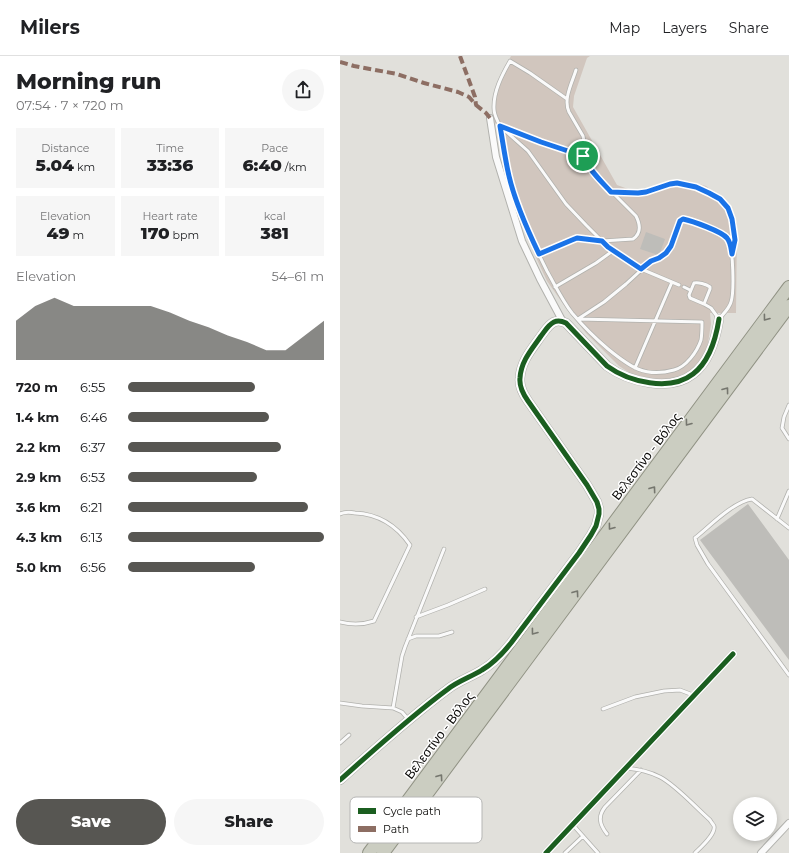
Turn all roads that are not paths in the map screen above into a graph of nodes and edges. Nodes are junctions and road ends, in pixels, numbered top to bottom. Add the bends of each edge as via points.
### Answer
1 (576, 70) dead end
2 (567, 99) junction
3 (490, 118) dead end
4 (500, 126) junction
5 (583, 156) junction
6 (611, 192) junction
7 (602, 241) junction
8 (614, 250) junction
9 (539, 254) junction
10 (732, 254) junction
11 (641, 269) junction
12 (672, 282) junction
13 (679, 285) dead end
14 (556, 287) junction
15 (684, 287) dead end
16 (789, 287) edge
17 (690, 290) junction
18 (704, 304) junction
19 (788, 308) edge
20 (578, 319) junction
21 (719, 319) junction
22 (655, 321) junction
23 (563, 322) junction
24 (634, 368) junction
25 (789, 405) edge
26 (789, 439) edge
27 (789, 491) edge
28 (340, 514) edge
29 (777, 519) junction
30 (789, 528) edge
31 (444, 549) dead end
32 (485, 589) dead end
33 (416, 617) junction
34 (340, 622) edge
35 (452, 632) dead end
36 (408, 639) junction
37 (733, 654) dead end
38 (789, 675) edge
39 (695, 696) junction
40 (340, 703) edge
41 (393, 708) junction
42 (603, 708) dead end
43 (409, 721) junction
44 (349, 735) dead end
45 (340, 743) edge
46 (626, 768) junction
47 (642, 770) junction
48 (340, 780) edge
49 (429, 791) junction
50 (411, 797) edge
51 (425, 797) edge
52 (425, 797) edge
53 (789, 823) edge
54 (573, 825) junction
55 (606, 834) dead end
56 (583, 836) junction
57 (376, 843) edge
58 (390, 843) edge
59 (398, 843) edge
60 (369, 853) edge
61 (383, 853) edge
62 (392, 853) edge
63 (546, 853) edge
64 (565, 853) edge
65 (598, 853) edge
66 (695, 853) edge
67 (761, 853) edge

1 - 2 lane
2 - 4 lane via 510,61 495,97 495,116
2 - 5 lane via 567,108 584,136
3 - 23 street via 496,157 522,241
4 - 5 lane
4 - 7 lane via 528,151 566,204
4 - 9 lane via 509,176 527,229
5 - 6 lane via 585,162
6 - 7 lane via 636,216 639,232 633,239
6 - 10 lane via 646,192 677,183 709,193 720,199 728,208 735,240
7 - 8 lane
7 - 9 lane via 577,238
8 - 11 lane
8 - 14 lane
9 - 14 lane
10 - 11 lane via 727,237 683,219 666,253
10 - 21 lane via 732,301
11 - 12 lane
11 - 20 lane via 604,302
12 - 13 lane
12 - 22 lane
14 - 20 lane
15 - 17 lane
16 -> 50 highway, Βελεστίνο - Βόλος
17 - 18 lane via 691,300
17 - 18 lane via 695,283 709,286
18 - 21 lane via 711,308
49 -> 19 highway, Βελεστίνο - Βόλος
20 - 22 lane
20 - 24 lane via 605,346
21 - 23 street via 714,340 699,368 685,379 658,384 632,379 613,371 568,324
22 - 24 lane
22 - 24 lane via 702,322 698,347 684,366 678,369 654,373
23 - 43 street via 551,325 531,350 522,366 520,385 528,401 593,494 599,509 596,526 579,554 504,652 482,671 450,688
25 - 26 lane via 782,428
27 - 29 lane
28 - 34 lane via 349,512 381,519 400,532 410,545 374,621 360,624
29 - 30 lane
29 - 38 lane via 752,499 746,500 726,512 695,538 708,564
31 - 33 lane
32 - 33 lane
33 - 36 lane
35 - 36 lane
36 - 41 lane via 402,656
37 - 39 street
39 - 42 lane via 680,690 664,691 635,697
39 - 46 street
40 - 41 lane
41 - 43 lane via 402,712
43 - 48 street
44 - 45 lane
46 - 47 lane
46 - 54 street
47 - 55 lane via 601,812 601,825
47 - 66 lane via 665,780 714,826 712,835
49 - 51 highway, Βελεστίνο - Βόλος
49 - 52 highway
53 - 67 street
54 - 56 lane
54 - 63 street
56 - 64 lane
56 - 65 lane
57 -> 60 highway, Βελεστίνο - Βόλος
58 - 61 highway, Βελεστίνο - Βόλος
59 - 62 highway

